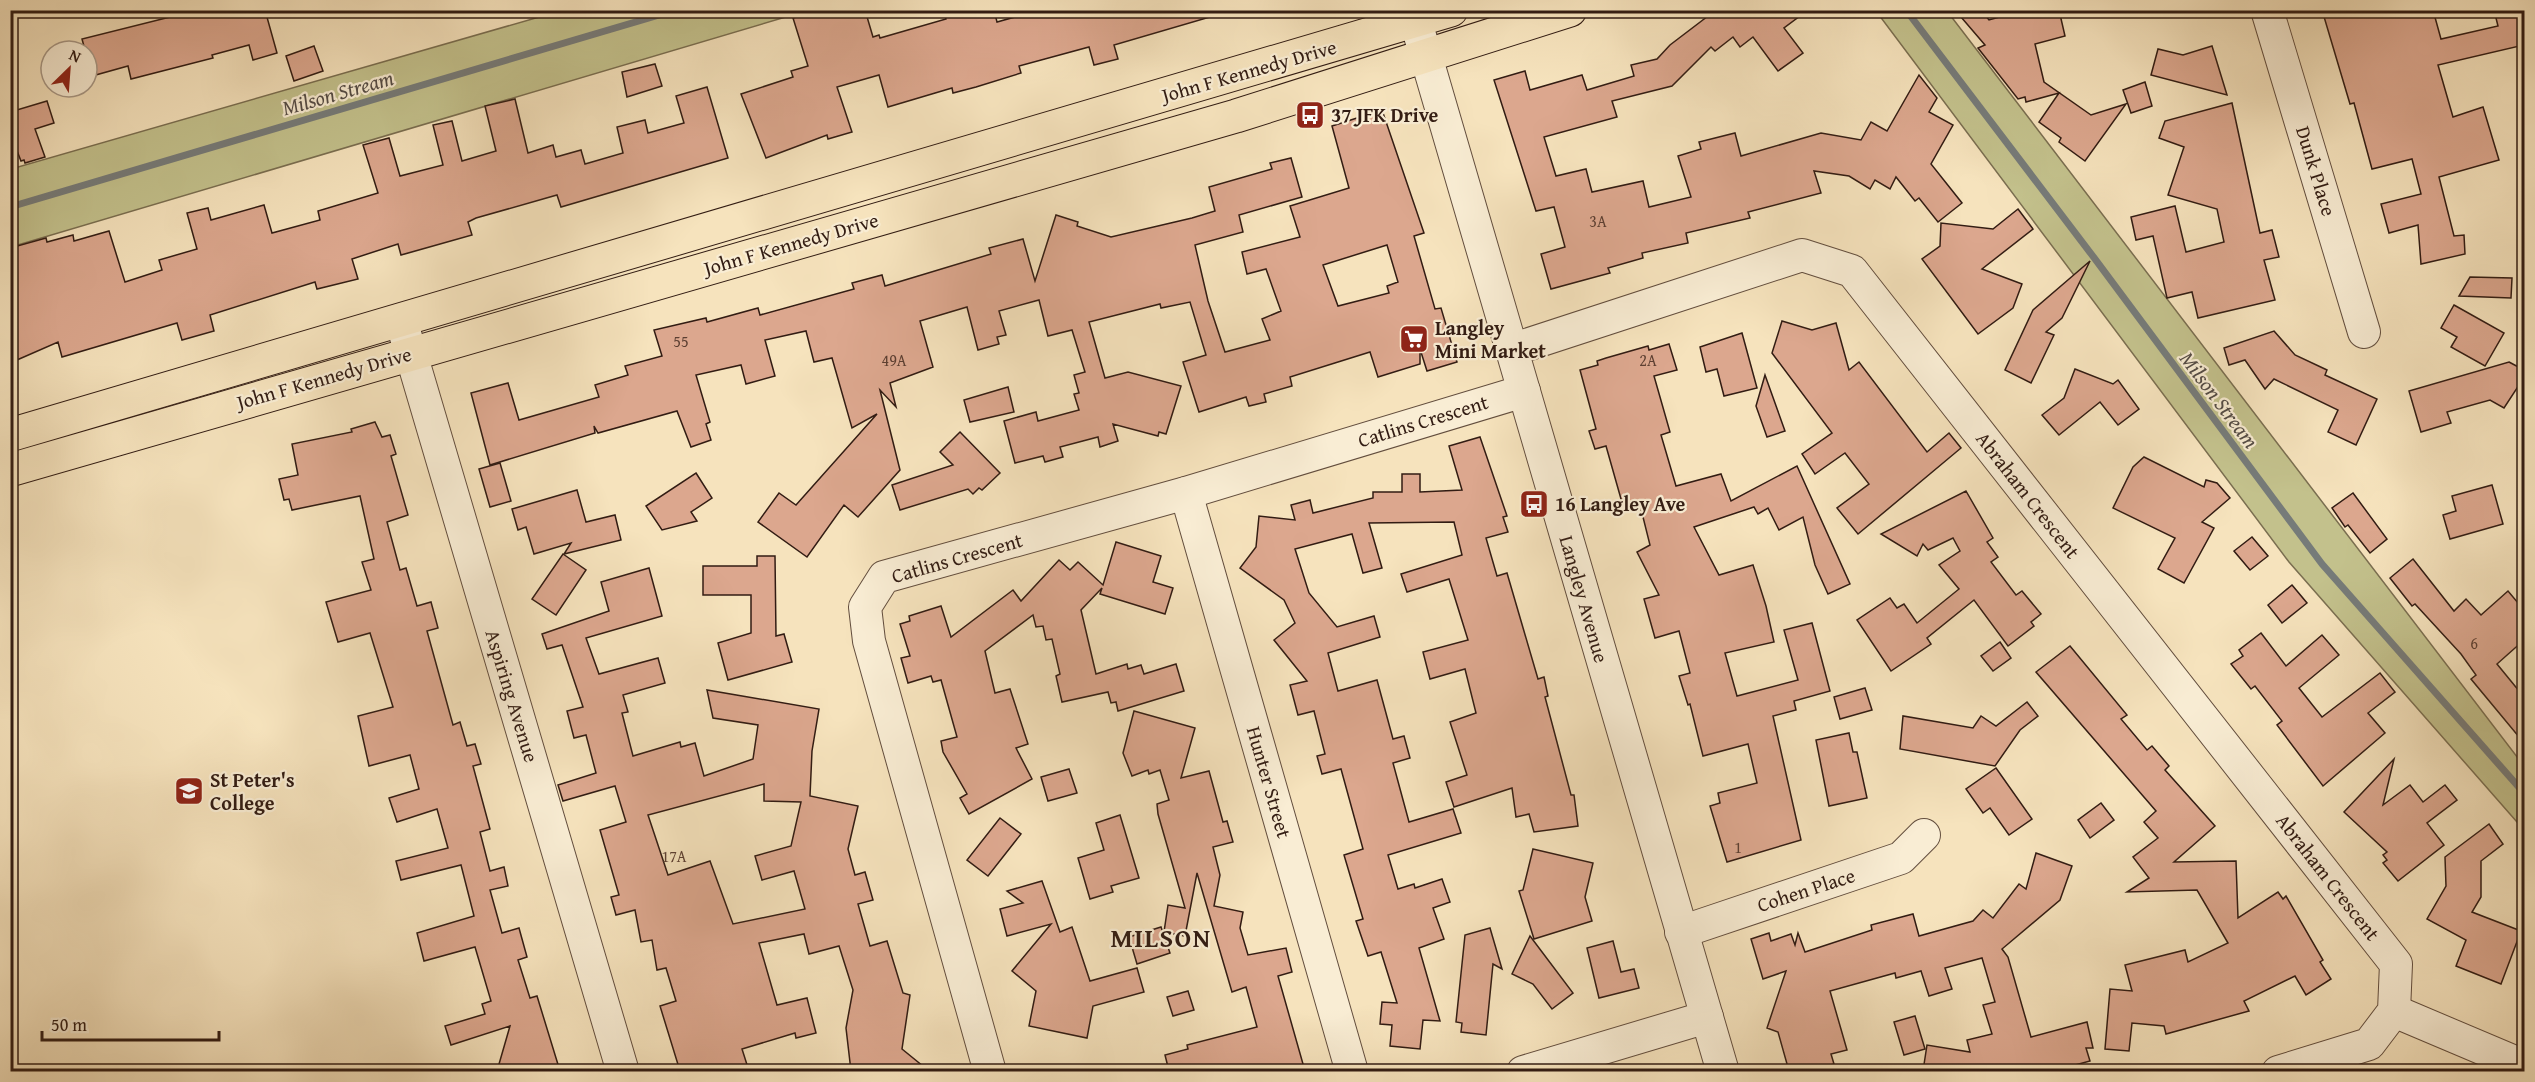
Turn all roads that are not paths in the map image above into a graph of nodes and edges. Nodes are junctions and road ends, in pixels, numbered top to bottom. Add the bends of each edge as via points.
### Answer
1 (1451, 10) edge
2 (1570, 10) edge
3 (2267, 10) edge
4 (1416, 22) junction
5 (1425, 55) junction
6 (914, 170) junction
7 (922, 206) junction
8 (401, 320) junction
9 (2364, 332) dead end
10 (1511, 350) junction
11 (410, 353) junction
12 (1524, 391) junction
13 (10, 435) edge
14 (10, 470) edge
15 (1186, 493) junction
16 (1924, 835) dead end
17 (1681, 932) junction
18 (2394, 1011) junction
19 (1707, 1017) junction
20 (2524, 1066) edge
21 (623, 1071) edge
22 (990, 1071) edge
23 (1352, 1071) edge
24 (1523, 1071) edge
25 (1723, 1071) edge
26 (2278, 1071) edge

1 - 4 main road, John F Kennedy Drive
2 - 5 main road, John F Kennedy Drive
3 - 9 street, Dunk Place
4 - 5 street, Langley Avenue
4 - 6 main road, John F Kennedy Drive
5 - 7 main road, John F Kennedy Drive via 1236,116
5 - 10 street, Langley Avenue
6 - 7 main road
6 - 8 main road, John F Kennedy Drive
7 - 11 main road, John F Kennedy Drive
8 - 11 street, Aspiring Avenue
8 - 13 main road, John F Kennedy Drive
10 - 12 street, Langley Avenue
10 - 18 street, Abraham Crescent via 1802,255 1852,271 2396,964
11 - 14 main road, John F Kennedy Drive
11 - 21 street, Aspiring Avenue
12 - 15 street, Catlins Crescent
12 - 17 street, Langley Avenue
15 - 22 street, Catlins Crescent via 884,577 865,607 869,641
15 - 23 street, Hunter Street
16 - 17 street, Cohen Place via 1901,858
17 - 19 street, Langley Avenue
18 - 20 street
18 - 26 street via 2369,1044
19 - 24 street
19 - 25 street, Langley Avenue

